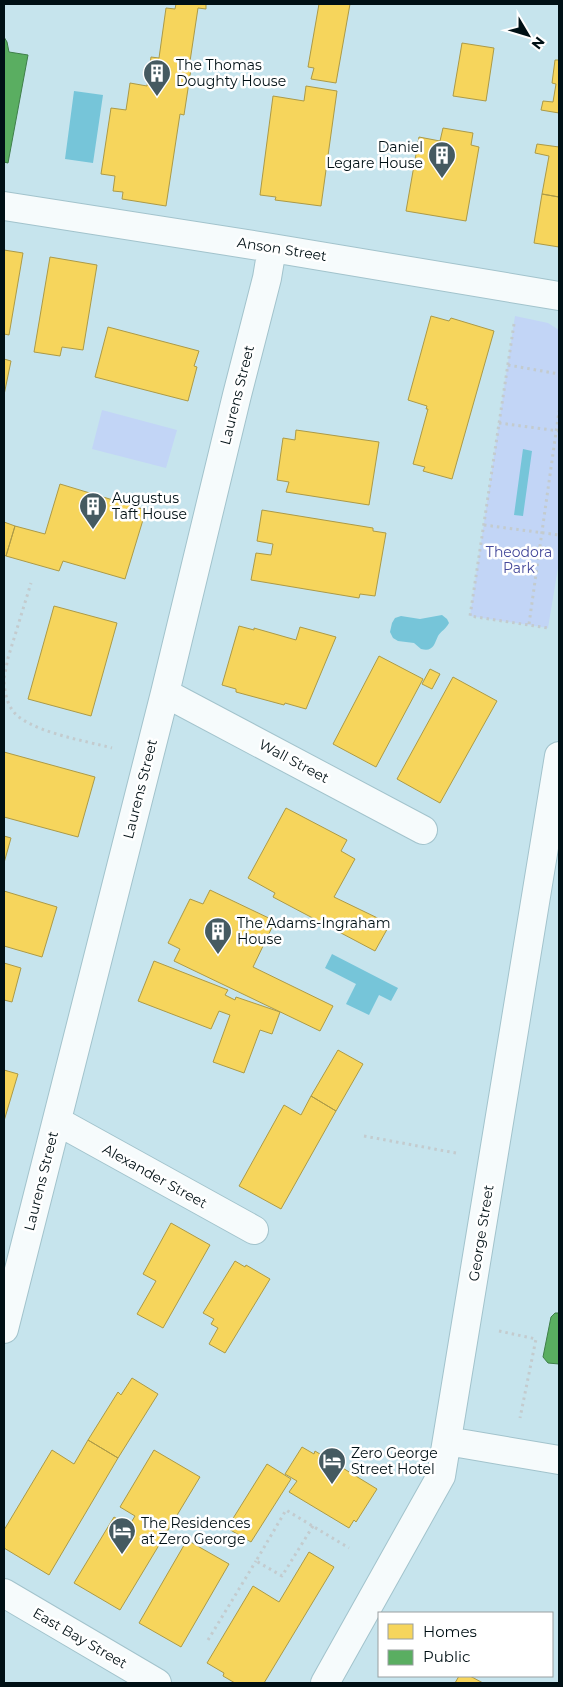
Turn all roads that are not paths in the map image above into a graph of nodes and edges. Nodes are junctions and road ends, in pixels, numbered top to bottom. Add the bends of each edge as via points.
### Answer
1 (4, 206) edge
2 (272, 248) junction
3 (559, 296) edge
4 (164, 693) junction
5 (559, 756) edge
6 (423, 830) dead end
7 (57, 1121) junction
8 (254, 1230) dead end
9 (4, 1329) edge
10 (448, 1441) junction
11 (559, 1460) edge
12 (4, 1593) edge
13 (157, 1683) edge
14 (325, 1683) edge

1 - 2 street, Anson Street
2 - 3 street, Anson Street
2 - 4 street, Laurens Street
4 - 6 street, Wall Street
4 - 7 street, Laurens Street
5 - 10 street, George Street
7 - 8 street, Alexander Street
7 - 9 street, Laurens Street
10 - 11 street
10 - 14 street, George Street via 441,1476
12 - 13 street, East Bay Street

